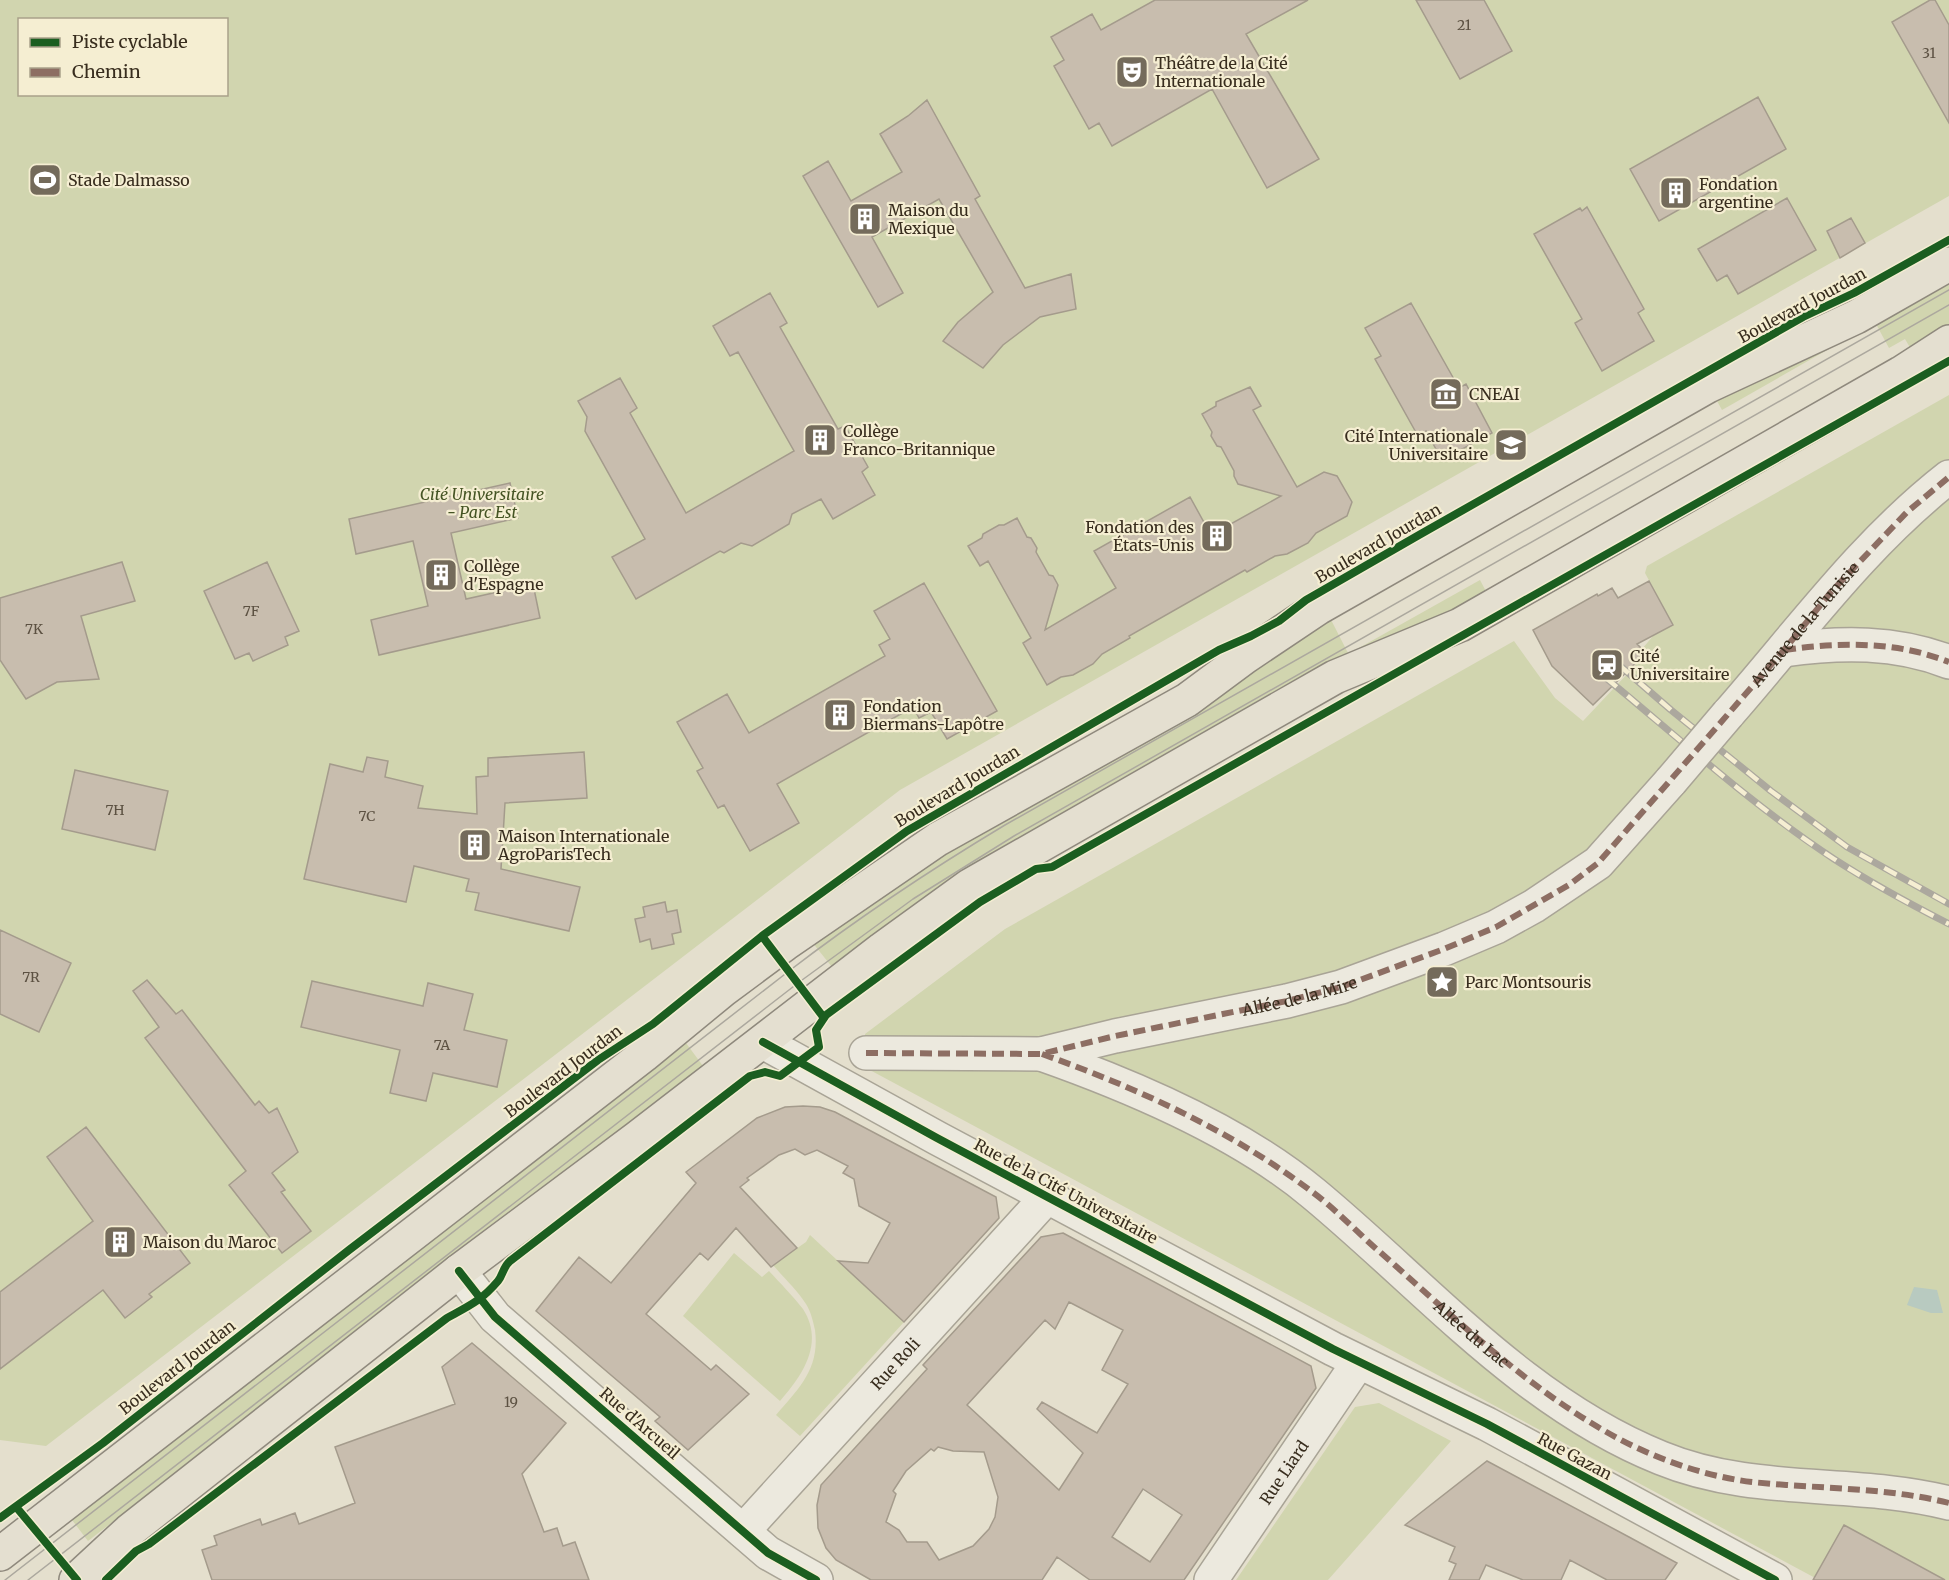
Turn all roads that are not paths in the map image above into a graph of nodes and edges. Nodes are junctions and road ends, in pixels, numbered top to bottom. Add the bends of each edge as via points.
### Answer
1 (1949, 264) edge
2 (1949, 342) edge
3 (1949, 477) edge
4 (1784, 650) junction
5 (1949, 662) edge
6 (1671, 782) joint
7 (763, 1042) junction
8 (866, 1053) dead end
9 (1041, 1053) junction
10 (1047, 1197) junction
11 (459, 1271) junction
12 (1358, 1363) junction
13 (1949, 1503) edge
14 (743, 1531) junction
15 (0, 1554) edge
16 (76, 1580) edge
17 (816, 1580) edge
18 (1211, 1580) edge
19 (1775, 1580) edge

1 - 15 main road, Boulevard Jourdan via 1856,317 1708,386 1453,531 1318,608 1187,700 938,839 723,990
2 - 7 main road via 1460,625 1335,677 969,886
3 - 4 street, Avenue de la Tunisie via 1871,549
4 - 5 street via 1863,645 1906,650
4 - 6 street, Avenue de la Tunisie, bridge
6 - 9 street, Allée de la Mire via 1598,863 1496,927 1341,987
7 - 10 street, Rue de la Cité Universitaire
7 - 11 main road
8 - 9 street, Allée de la Mire
9 - 13 street, Allée du Lac via 1146,1095 1218,1130 1266,1160 1312,1192 1514,1369 1610,1434 1662,1459 1711,1474 1896,1493
10 - 12 street, Rue de la Cité Universitaire
10 - 14 street, Rue Roli
11 - 14 street, Rue d'Arcueil via 495,1317
11 - 16 main road via 129,1531
12 - 18 street, Rue Liard
12 - 19 street, Rue Gazan via 1487,1424
14 - 17 street, Rue d'Arcueil via 768,1553

